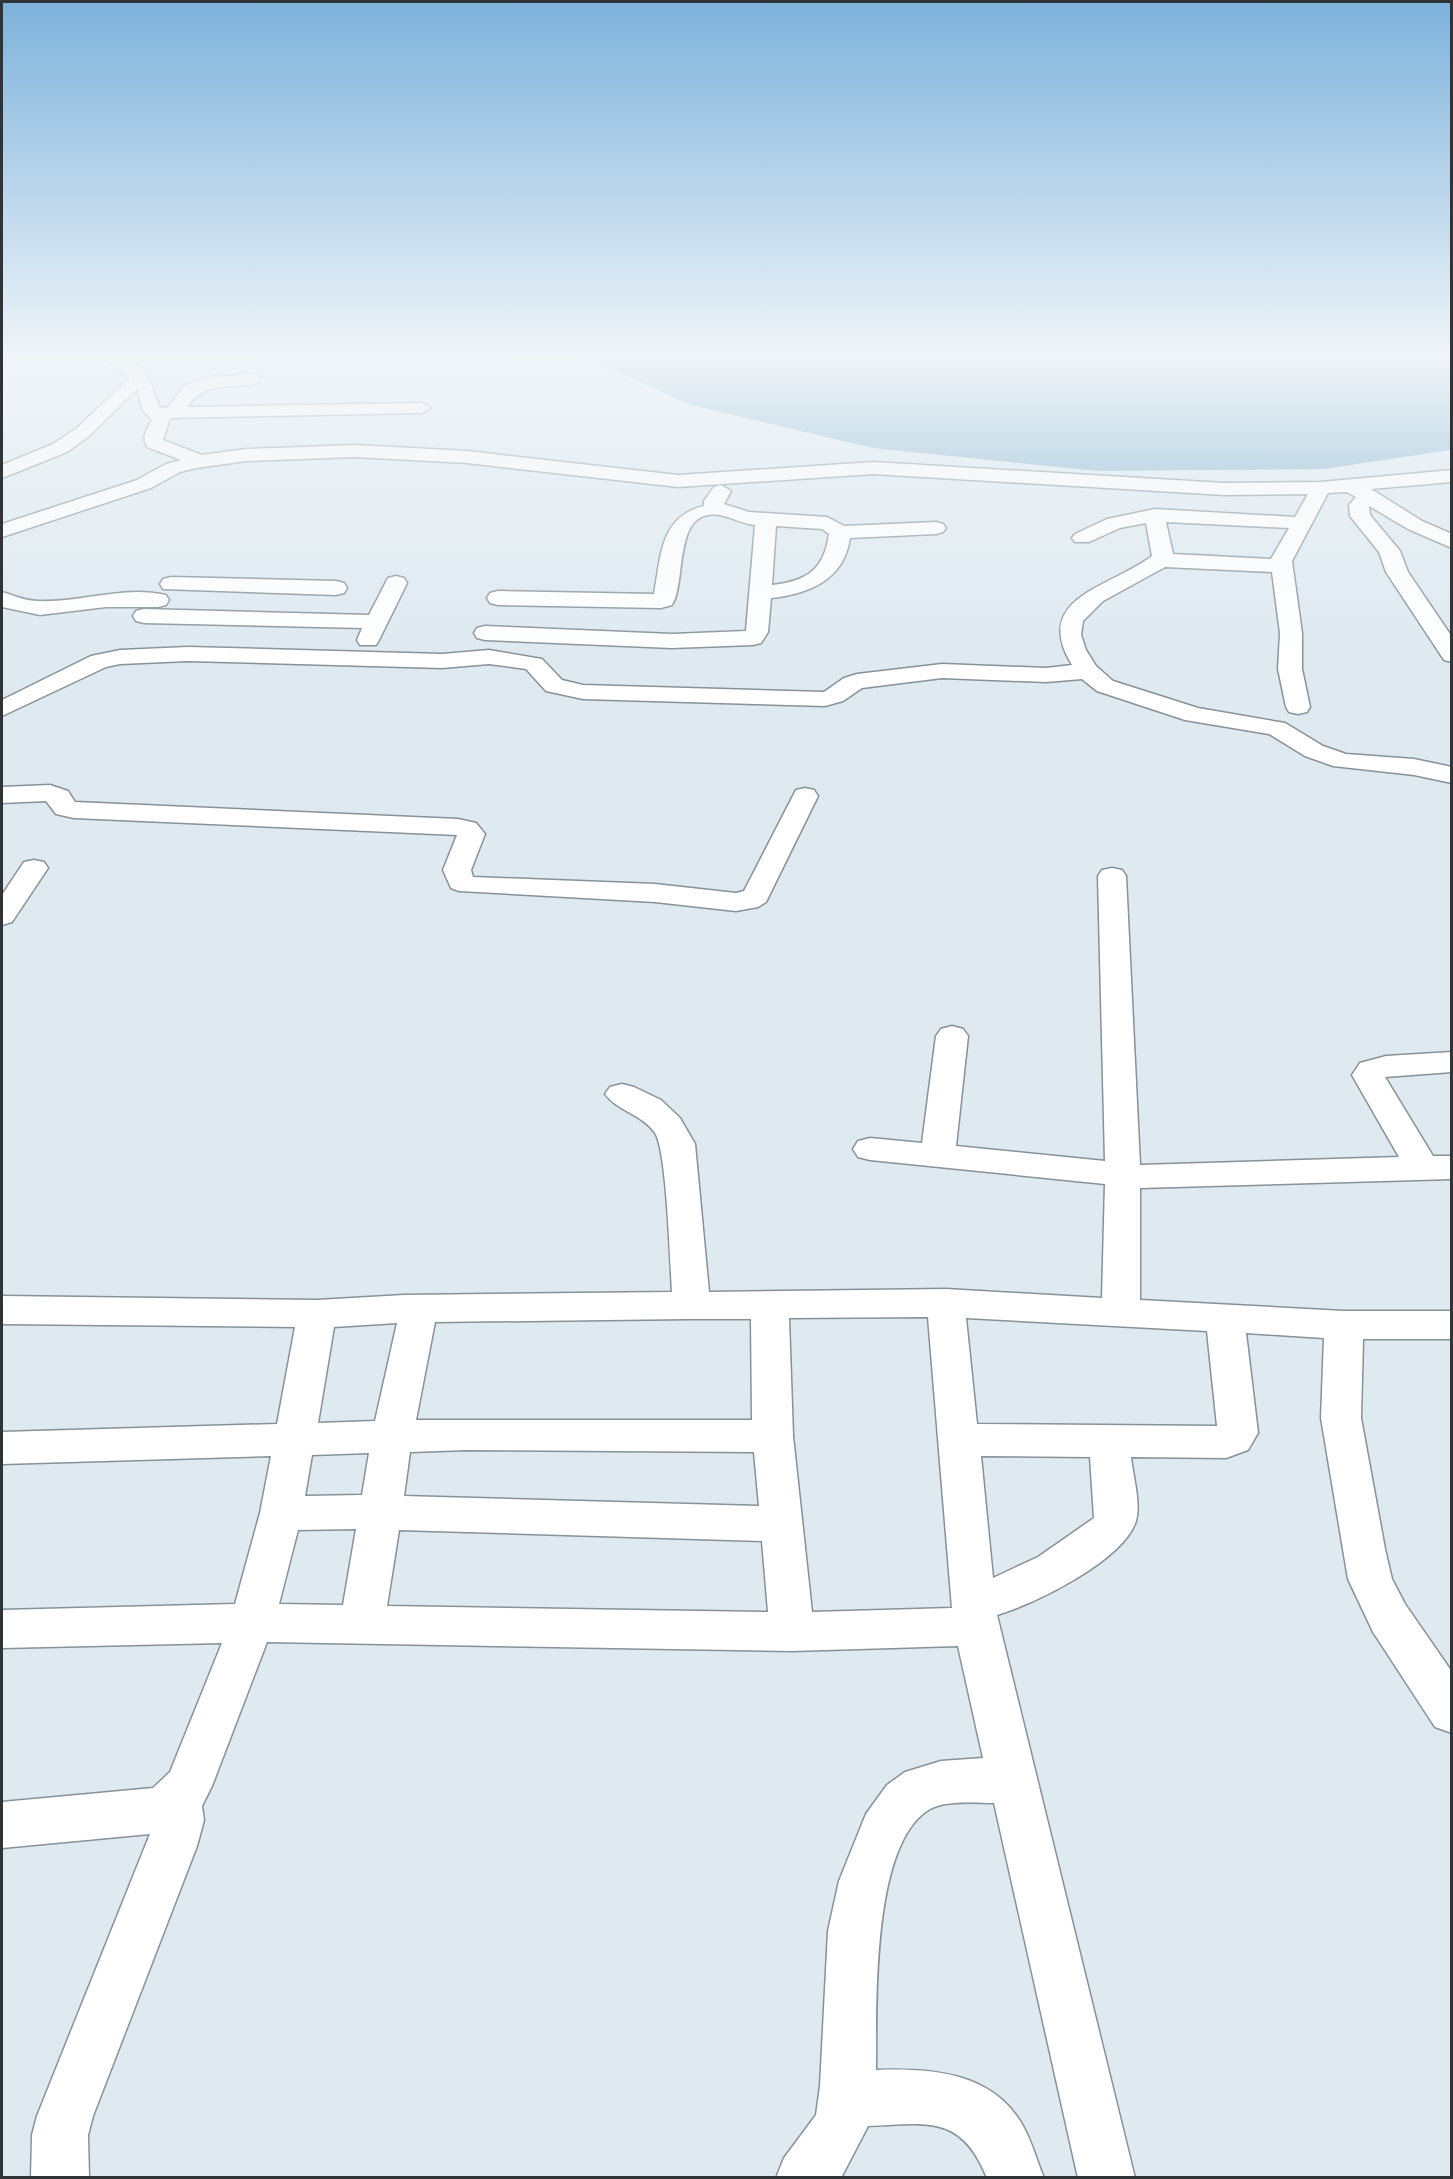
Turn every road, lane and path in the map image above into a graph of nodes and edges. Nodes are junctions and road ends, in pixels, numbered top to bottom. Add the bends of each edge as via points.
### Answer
1 (39, 457) edge
2 (189, 457) edge
3 (233, 457) edge
4 (462, 457) edge
5 (200, 461) junction
6 (2, 472) edge
7 (1452, 476) edge
8 (732, 479) junction
9 (1321, 488) junction
10 (1360, 491) junction
11 (717, 509) junction
12 (1155, 515) junction
13 (766, 519) junction
14 (1301, 523) junction
15 (936, 528) dead end
16 (2, 531) edge
17 (840, 532) junction
18 (1082, 538) dead end
19 (1452, 542) edge
20 (1161, 560) junction
21 (1281, 566) junction
22 (396, 583) dead end
23 (336, 588) dead end
24 (164, 592) junction
25 (760, 593) junction
26 (2, 599) edge
27 (661, 602) junction
28 (377, 622) junction
29 (485, 633) junction
30 (654, 641) junction
31 (1452, 655) edge
32 (109, 658) junction
33 (359, 658) junction
34 (475, 658) junction
35 (1087, 671) junction
36 (1298, 707) dead end
37 (2, 709) edge
38 (1452, 775) edge
39 (2, 795) edge
40 (805, 796) dead end
41 (34, 868) dead end
42 (1112, 876) dead end
43 (2, 916) edge
44 (952, 1036) dead end
45 (1452, 1062) edge
46 (622, 1094) dead end
47 (870, 1149) dead end
48 (938, 1156) junction
49 (1437, 1167) edge
50 (1123, 1175) junction
51 (946, 1303) junction
52 (770, 1306) junction
53 (692, 1307) junction
54 (419, 1309) junction
55 (2, 1310) edge
56 (1121, 1313) junction
57 (317, 1314) junction
58 (1225, 1319) junction
59 (1344, 1325) junction
60 (1452, 1325) edge
61 (392, 1436) junction
62 (773, 1436) junction
63 (295, 1439) junction
64 (959, 1440) junction
65 (1109, 1441) junction
66 (2, 1448) edge
67 (380, 1512) junction
68 (281, 1513) junction
69 (780, 1524) junction
70 (974, 1614) junction
71 (252, 1623) junction
72 (362, 1625) junction
73 (2, 1629) edge
74 (792, 1632) junction
75 (1447, 1700) edge
76 (1012, 1780) junction
77 (177, 1798) junction
78 (2, 1825) edge
79 (846, 2099) junction
80 (60, 2178) edge
81 (804, 2178) edge
82 (1016, 2178) edge
83 (1107, 2178) edge

1 - 6 street
2 - 5 street
3 - 5 street
4 - 8 street via 667,480
5 - 16 street
7 - 10 street
8 - 9 street via 873,468 1224,489
8 - 11 street via 714,501
9 - 10 street
9 - 14 street
10 - 19 street via 1415,525
10 - 31 street via 1360,516 1389,550 1397,572
11 - 13 street
11 - 27 street via 691,516 683,524 677,534
12 - 14 street
12 - 18 street via 1114,523
12 - 20 street
13 - 17 street via 822,522
13 - 25 street
14 - 21 street via 1281,558
15 - 17 street
17 - 25 street via 834,557 817,580 796,589
20 - 21 street
20 - 35 street via 1095,596 1072,619 1070,635 1074,650
21 - 36 street via 1290,623 1290,669
22 - 28 street
23 - 24 street
24 - 26 street via 41,610 19,608
24 - 28 street
24 - 32 street
25 - 30 street via 757,632 753,638
27 - 29 street via 502,589
27 - 30 street
28 - 33 street
29 - 30 street
29 - 34 street
32 - 33 street via 188,654
32 - 37 street
33 - 34 street
34 - 35 street via 528,661 554,686 583,692 825,699 832,699 857,681 926,672 1046,675
35 - 38 street via 1105,686 1175,711 1276,728 1327,757
39 - 40 street via 50,793 59,797 65,808 74,810 458,827 471,834 457,870 460,882 469,885 655,893 736,902 756,896
41 - 43 street
42 - 50 street
44 - 48 street
45 - 49 street via 1386,1066 1371,1070 1368,1075
46 - 53 street via 652,1108 668,1123 678,1144
47 - 48 street
48 - 50 street
49 - 50 street
50 - 56 street
51 - 52 street
51 - 56 street
51 - 64 street
52 - 53 street
52 - 62 street
53 - 54 street
54 - 57 street
54 - 61 street
55 - 57 street
56 - 58 street
57 - 63 street
58 - 59 street
58 - 65 street via 1238,1433 1234,1439
59 - 60 street
59 - 75 street via 1341,1418 1370,1579 1389,1618
61 - 62 street
61 - 63 street
61 - 67 street
62 - 69 street
63 - 66 street
63 - 68 street
64 - 65 street
64 - 70 street
65 - 70 street via 1116,1514 1109,1530 1062,1565
67 - 68 street
67 - 69 street
67 - 72 street
68 - 71 street
69 - 74 street
70 - 74 street
70 - 76 street
71 - 72 street
71 - 73 street
71 - 77 street via 188,1786
72 - 74 street
76 - 79 street via 922,1788 906,1798 889,1821 870,1858 856,1906
76 - 83 street
77 - 78 street via 162,1810
77 - 80 street via 179,1820 172,1846 65,2116 60,2135
79 - 81 street via 843,2117 823,2158
79 - 82 street via 941,2098 963,2102 1000,2138

